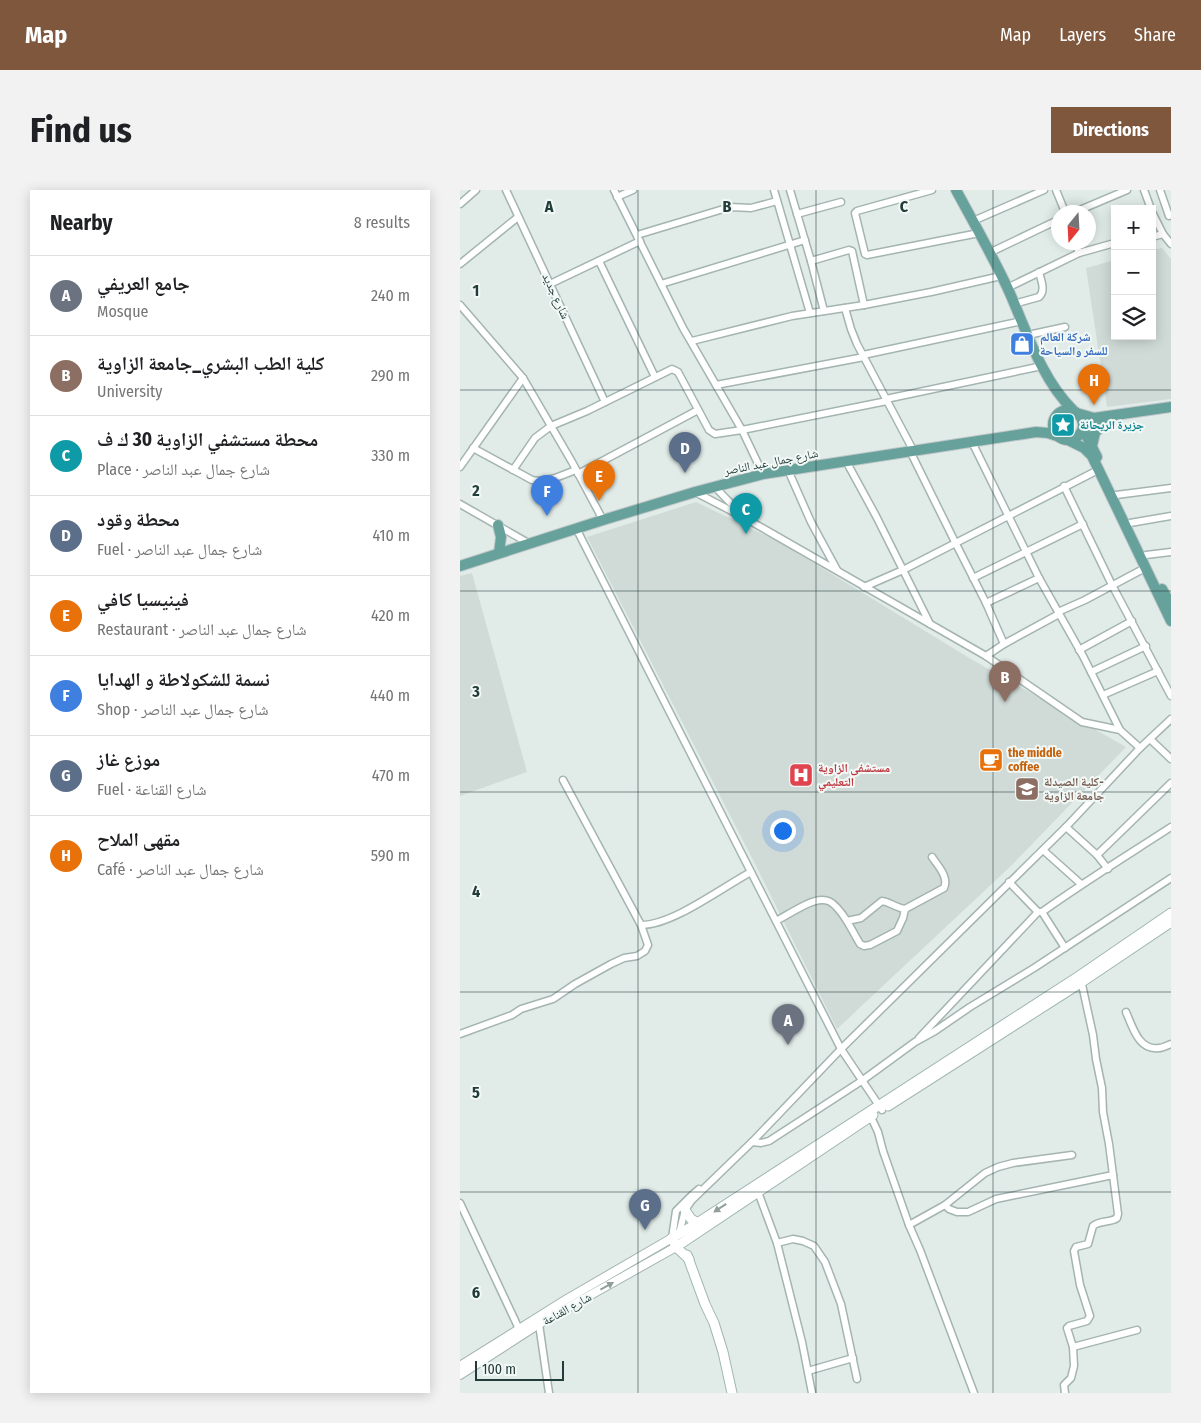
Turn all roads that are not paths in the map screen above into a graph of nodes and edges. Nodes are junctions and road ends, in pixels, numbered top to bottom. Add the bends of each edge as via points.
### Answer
1 (476, 190) edge
2 (506, 190) edge
3 (633, 190) edge
4 (774, 190) edge
5 (790, 190) edge
6 (932, 190) edge
7 (958, 190) edge
8 (1044, 190) edge
9 (1056, 190) edge
10 (1127, 190) edge
11 (1144, 190) edge
12 (1160, 190) edge
13 (616, 193) edge
14 (777, 201) junction
15 (841, 202) dead end
16 (460, 204) edge
17 (1063, 205) edge
18 (1092, 205) edge
19 (1150, 205) edge
20 (796, 214) junction
21 (1170, 216) edge
22 (518, 217) junction
23 (1156, 220) edge
24 (973, 221) junction
25 (1051, 223) edge
26 (1156, 224) edge
27 (979, 233) junction
28 (1163, 234) junction
29 (1156, 236) edge
30 (639, 238) junction
31 (805, 240) junction
32 (1111, 244) edge
33 (1171, 244) edge
34 (790, 245) junction
35 (1078, 250) edge
36 (989, 253) junction
37 (1079, 253) junction
38 (811, 260) junction
39 (599, 261) junction
40 (460, 264) edge
41 (1039, 272) junction
42 (1001, 276) junction
43 (550, 284) junction
44 (661, 284) junction
45 (1007, 288) junction
46 (864, 304) junction
47 (1014, 304) junction
48 (460, 305) edge
49 (845, 308) junction
50 (824, 311) junction
51 (810, 313) junction
52 (1022, 321) junction
53 (1065, 327) dead end
54 (1028, 335) junction
55 (692, 341) junction
56 (864, 356) junction
57 (1042, 366) junction
58 (655, 377) junction
59 (522, 378) junction
60 (716, 385) junction
61 (1053, 386) junction
62 (887, 400) junction
63 (605, 402) junction
64 (1171, 407) edge
65 (698, 410) junction
66 (1076, 412) junction
67 (1171, 412) edge
68 (1054, 419) junction
69 (1104, 423) junction
70 (551, 426) junction
71 (1083, 428) junction
72 (742, 430) junction
73 (1036, 432) junction
74 (1064, 438) junction
75 (972, 442) junction
76 (1092, 446) junction
77 (473, 448) junction
78 (912, 451) junction
79 (846, 461) junction
80 (460, 467) edge
81 (513, 470) junction
82 (788, 470) junction
83 (1098, 470) junction
84 (577, 472) junction
85 (763, 474) junction
86 (1064, 486) junction
87 (715, 487) junction
88 (1171, 488) edge
89 (695, 492) junction
90 (1116, 495) junction
91 (460, 504) edge
92 (1008, 515) junction
93 (1171, 516) edge
94 (745, 518) junction
95 (603, 520) junction
96 (1082, 524) junction
97 (1130, 524) junction
98 (498, 525) junction
99 (576, 528) junction
100 (954, 542) junction
101 (530, 544) junction
102 (1026, 552) junction
103 (1171, 552) edge
104 (499, 553) junction
105 (1146, 555) junction
106 (460, 566) edge
107 (1145, 568) junction
108 (902, 570) junction
109 (838, 571) junction
110 (973, 578) junction
111 (1039, 578) junction
112 (1112, 585) junction
113 (864, 587) junction
114 (986, 603) junction
115 (1171, 605) edge
116 (1059, 613) junction
117 (1132, 621) junction
118 (1171, 621) edge
119 (930, 624) junction
120 (1004, 644) junction
121 (1146, 646) junction
122 (1079, 650) junction
123 (986, 656) junction
124 (1158, 671) junction
125 (1091, 672) junction
126 (1102, 695) junction
127 (1171, 696) edge
128 (1171, 720) edge
129 (1120, 730) junction
130 (1150, 738) junction
131 (1140, 748) junction
132 (1171, 759) edge
133 (563, 780) dead end
134 (1171, 782) edge
135 (1066, 827) junction
136 (1171, 827) edge
137 (1043, 850) junction
138 (1098, 855) junction
139 (932, 856) dead end
140 (1108, 869) junction
141 (750, 872) junction
142 (1171, 878) edge
143 (1009, 882) junction
144 (1081, 884) junction
145 (905, 909) junction
146 (1040, 912) junction
147 (1171, 913) edge
148 (776, 921) junction
149 (847, 921) junction
150 (1171, 922) edge
151 (641, 925) junction
152 (1065, 948) junction
153 (1080, 979) junction
154 (1126, 1012) dead end
155 (460, 1034) edge
156 (915, 1042) junction
157 (1171, 1044) edge
158 (841, 1049) junction
159 (863, 1080) junction
160 (880, 1107) junction
161 (870, 1114) junction
162 (752, 1142) junction
163 (1072, 1155) dead end
164 (1113, 1174) junction
165 (717, 1176) junction
166 (758, 1192) junction
167 (460, 1203) edge
168 (945, 1205) junction
169 (685, 1210) junction
170 (698, 1222) junction
171 (909, 1225) junction
172 (676, 1236) junction
173 (777, 1243) junction
174 (679, 1246) junction
175 (539, 1324) junction
176 (518, 1329) junction
177 (1137, 1330) dead end
178 (1073, 1348) junction
179 (852, 1358) junction
180 (460, 1366) edge
181 (808, 1371) junction
182 (460, 1374) edge
183 (857, 1379) dead end
184 (549, 1393) edge
185 (732, 1393) edge
186 (812, 1393) edge
187 (974, 1393) edge
188 (1065, 1393) edge

1 - 16 street
2 - 22 street, شارع جديد
3 - 13 street
4 - 14 street
5 - 20 street
6 - 27 street via 857,211 864,254
7 - 24 main road
8 - 24 street
9 - 17 street
10 - 18 street
11 - 19 street
12 - 21 street
13 - 30 street
14 - 30 street via 751,208 730,207
14 - 34 street
15 - 20 street
20 - 31 street
21 - 23 street
22 - 40 street
22 - 43 street, شارع جديد
24 - 27 main road
25 - 36 street
26 - 28 street
27 - 36 main road
28 - 29 street
28 - 33 street
30 - 39 street
30 - 44 street
31 - 34 street
31 - 38 street
32 - 37 street
34 - 44 street
34 - 51 street
35 - 37 street
36 - 42 main road
37 - 41 street
38 - 46 street via 852,251
38 - 50 street
39 - 43 street
39 - 58 street
41 - 45 street
41 - 47 street via 1042,294
42 - 45 main road
42 - 46 street
43 - 63 street, شارع جديد
44 - 55 street
45 - 47 main road
46 - 49 street
47 - 52 main road
48 - 59 street
49 - 50 street
49 - 56 street via 854,339
50 - 51 street
51 - 55 street
52 - 54 main road
52 - 56 street
53 - 54 street
54 - 57 main road
55 - 60 street
56 - 60 street
56 - 62 street
57 - 61 main road
57 - 62 street
58 - 63 street
58 - 65 street via 676,370
59 - 70 street
59 - 77 street
60 - 72 street
61 - 66 main road
61 - 68 main road via 1056,401
62 - 72 street
62 - 78 street
63 - 70 street
64 - 66 main road via 1094,418
65 - 72 street via 712,433
65 - 84 street
66 - 68 main road via 1063,410
66 - 71 main road via 1084,422
67 - 69 main road
68 - 73 main road, شارع جمال عبد الناصر
68 - 74 main road via 1054,430
69 - 71 main road
69 - 76 main road via 1095,433
70 - 81 street via 535,438
70 - 84 street
71 - 74 main road via 1074,439
71 - 76 main road
72 - 85 street
73 - 74 main road, شارع جمال عبد الناصر
73 - 75 main road, شارع جمال عبد الناصر
74 - 83 main road, شارع جمال عبد الناصر via 1088,452
75 - 78 main road, شارع جمال عبد الناصر
75 - 92 street
76 - 90 main road
77 - 80 street
77 - 81 street
78 - 79 main road, شارع جمال عبد الناصر
78 - 100 street
79 - 82 main road, شارع جمال عبد الناصر
79 - 108 street
81 - 84 street via 532,480 544,481
82 - 85 main road, شارع جمال عبد الناصر
82 - 109 street
83 - 86 street
83 - 107 main road, شارع جمال عبد الناصر
84 - 95 street
85 - 87 main road, شارع جمال عبد الناصر
86 - 92 street
86 - 96 street
87 - 89 main road, شارع جمال عبد الناصر
87 - 94 street
88 - 90 street
89 - 94 street
89 - 95 main road, شارع جمال عبد الناصر
90 - 97 main road
91 - 98 street
92 - 100 street
92 - 102 street
93 - 97 street
94 - 109 street
95 - 99 main road, شارع جمال عبد الناصر
96 - 102 street
96 - 112 street
97 - 105 main road
98 - 101 street
98 - 104 main road
99 - 101 main road, شارع جمال عبد الناصر
99 - 141 street
100 - 108 street
100 - 110 street
101 - 104 main road, شارع جمال عبد الناصر
102 - 110 street
102 - 111 street
103 - 105 street
104 - 106 main road, شارع جمال عبد الناصر
105 - 115 main road
107 - 112 street
107 - 118 main road, شارع جمال عبد الناصر
108 - 113 street
108 - 119 street
109 - 113 street
110 - 114 street
111 - 114 street
111 - 116 street
112 - 116 street
112 - 117 street
113 - 119 street
114 - 120 street
116 - 120 street
116 - 122 street
117 - 121 street
117 - 122 street
119 - 123 street
120 - 123 street
121 - 124 street
121 - 125 street
122 - 125 street
123 - 129 street via 1082,722
124 - 126 street
124 - 127 street
125 - 126 street
126 - 129 street
128 - 130 street
129 - 131 street
130 - 131 street
130 - 132 street
131 - 135 street
133 - 151 street
134 - 138 street
135 - 137 street
135 - 138 street
136 - 140 street
137 - 143 street
137 - 144 street
138 - 140 street
139 - 145 street via 947,883 944,888
140 - 144 street
141 - 148 street
141 - 151 street via 662,922
142 - 152 street
143 - 146 street
143 - 158 street
144 - 146 street
145 - 149 street via 882,902 861,918
145 - 149 street via 897,931 870,945 860,944
146 - 152 street
146 - 156 street
147 - 153 main road
148 - 149 street via 818,899 835,905
148 - 158 street
150 - 153 main road
151 - 155 street via 648,944 637,956 611,964 553,999
152 - 156 street
153 - 160 main road
153 - 164 street via 1102,1088 1102,1112
154 - 157 street via 1138,1038 1147,1047 1160,1048
156 - 159 street
158 - 159 street
158 - 162 street
159 - 160 street
159 - 162 street via 769,1140
160 - 161 main road
161 - 166 main road
161 -> 170 main road
161 - 171 street
162 - 165 street
163 - 168 street via 998,1167 985,1173
164 - 168 street via 996,1199 968,1212 957,1212
164 - 178 street via 1117,1218 1096,1223 1088,1244 1076,1247 1074,1251 1090,1316 1087,1321 1067,1328
165 - 169 street
165 - 172 street via 678,1208 675,1214
166 - 173 street
166 - 174 main road
167 - 176 street
168 - 171 street
169 - 170 main road via 691,1219
169 - 172 street
170 - 172 main road
171 - 187 street
172 - 174 main road
172 - 176 street, شارع القناعة
173 - 179 street via 803,1241 814,1246 825,1262 841,1304
173 - 181 street
175 -> 174 street, شارع القناعة
174 - 185 main road via 690,1260 714,1323
175 - 182 street, شارع القناعة
175 - 184 street
176 - 180 street, شارع القناعة
177 - 178 street
178 - 188 street via 1074,1366 1071,1378 1064,1385
179 - 181 street
179 - 183 street
181 - 186 street

